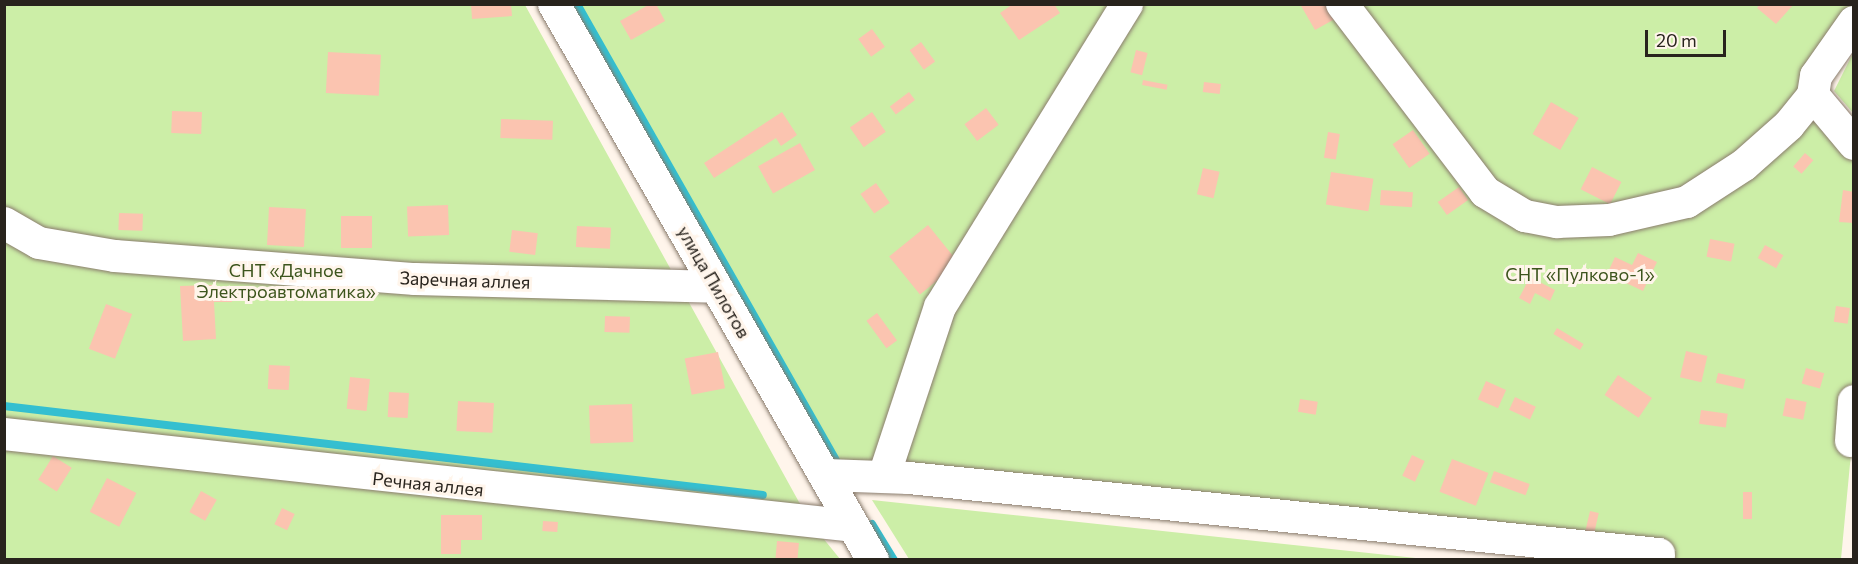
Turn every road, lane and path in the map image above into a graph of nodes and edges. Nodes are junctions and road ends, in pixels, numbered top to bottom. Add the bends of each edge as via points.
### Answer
1 (554, 4) edge
2 (1127, 4) edge
3 (1342, 4) edge
4 (1854, 22) edge
5 (1813, 95) junction
6 (1854, 144) edge
7 (4, 223) edge
8 (716, 287) junction
9 (1854, 401) edge
10 (4, 434) edge
11 (1851, 441) dead end
12 (826, 474) junction
13 (884, 476) junction
14 (853, 526) junction
15 (1659, 554) dead end
16 (873, 560) edge

1 - 8 street, улица Пилотов
2 - 13 street via 940,307
3 - 5 street via 1485,192 1525,216 1557,222 1609,220 1687,202 1744,165
4 - 5 street via 1816,76
5 - 6 street
7 - 8 street, Заречная аллея via 39,243 115,256 415,279
8 - 12 street, улица Пилотов
9 - 11 street
10 - 14 street, Речная аллея via 301,471
12 - 13 street
12 - 14 street, улица Пилотов
13 - 15 street
14 - 16 street, улица Пилотов

